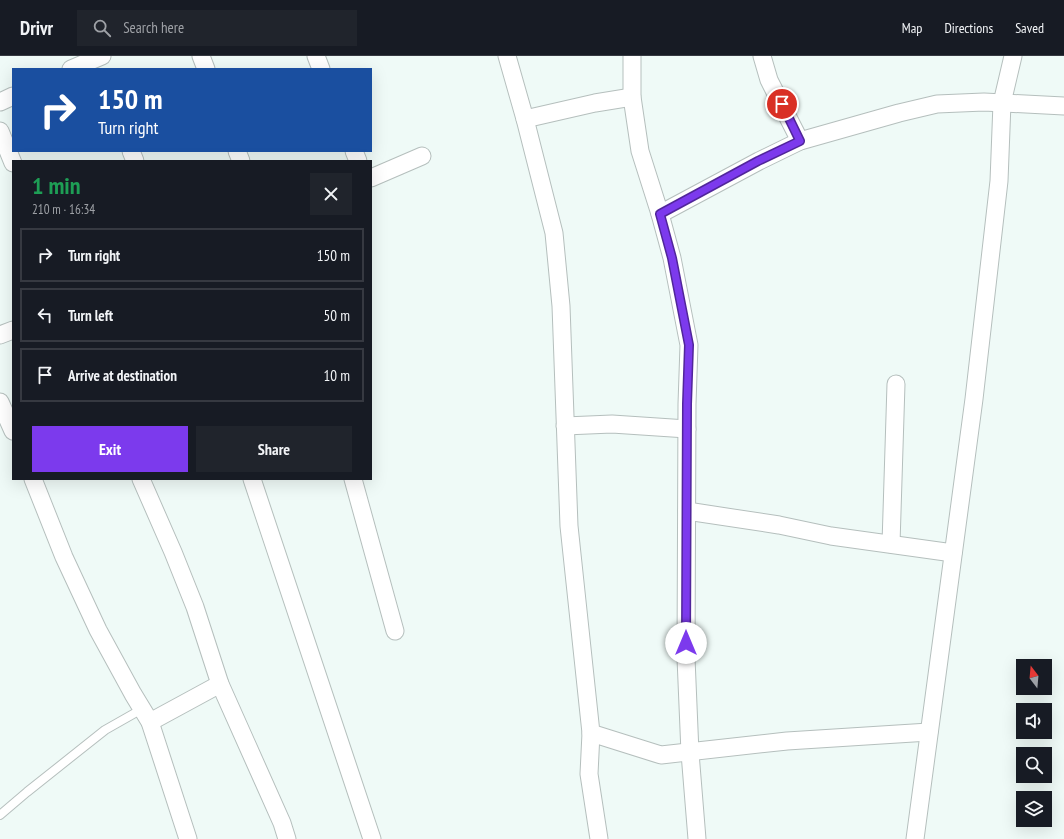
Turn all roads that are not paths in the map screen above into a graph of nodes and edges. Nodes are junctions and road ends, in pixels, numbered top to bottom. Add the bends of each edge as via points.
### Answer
1 (201, 56) edge
2 (316, 56) edge
3 (507, 56) edge
4 (632, 56) edge
5 (762, 56) edge
6 (1013, 56) edge
7 (93, 60) edge
8 (73, 68) edge
9 (206, 68) edge
10 (321, 68) edge
11 (12, 96) edge
12 (632, 97) junction
13 (0, 102) edge
14 (1002, 103) junction
15 (1064, 106) edge
16 (525, 119) junction
17 (0, 131) edge
18 (800, 141) junction
19 (422, 156) dead end
20 (12, 160) edge
21 (372, 178) edge
22 (660, 214) junction
23 (12, 330) edge
24 (0, 335) edge
25 (896, 384) dead end
26 (0, 402) edge
27 (565, 426) junction
28 (12, 429) edge
29 (687, 429) junction
30 (33, 480) edge
31 (141, 480) edge
32 (252, 480) edge
33 (353, 480) edge
34 (687, 511) junction
35 (891, 544) junction
36 (953, 553) junction
37 (395, 631) dead end
38 (220, 684) junction
39 (146, 716) junction
40 (929, 732) junction
41 (591, 733) junction
42 (690, 753) junction
43 (0, 815) edge
44 (188, 839) edge
45 (287, 839) edge
46 (372, 839) edge
47 (599, 839) edge
48 (697, 839) edge
49 (915, 839) edge

1 - 9 street
2 - 10 street
3 - 16 street
4 - 12 street
5 - 18 street via 769,80
6 - 14 street
7 - 8 street
11 - 13 street
12 - 16 street
12 - 22 street via 640,151
14 - 15 street
14 - 18 street via 937,104
14 - 36 street via 998,189
16 - 27 street via 554,232 561,306
17 - 20 street
18 - 22 street
19 - 21 street
22 - 29 street via 672,258 689,345
23 - 24 street
25 - 35 street
26 - 28 street
27 - 29 street via 612,424
27 - 41 street via 569,526
29 - 34 street
30 - 39 street via 64,557 98,630
31 - 38 street via 195,607
32 - 46 street
33 - 37 street
34 - 35 street
34 - 42 street via 686,658
35 - 36 street
36 - 40 street
38 - 39 street
38 - 45 street via 282,822
39 - 43 lane via 105,730
39 - 44 street
40 - 42 street via 787,741
40 - 49 street
41 - 42 street via 661,755
41 - 47 street via 589,774
42 - 48 street

